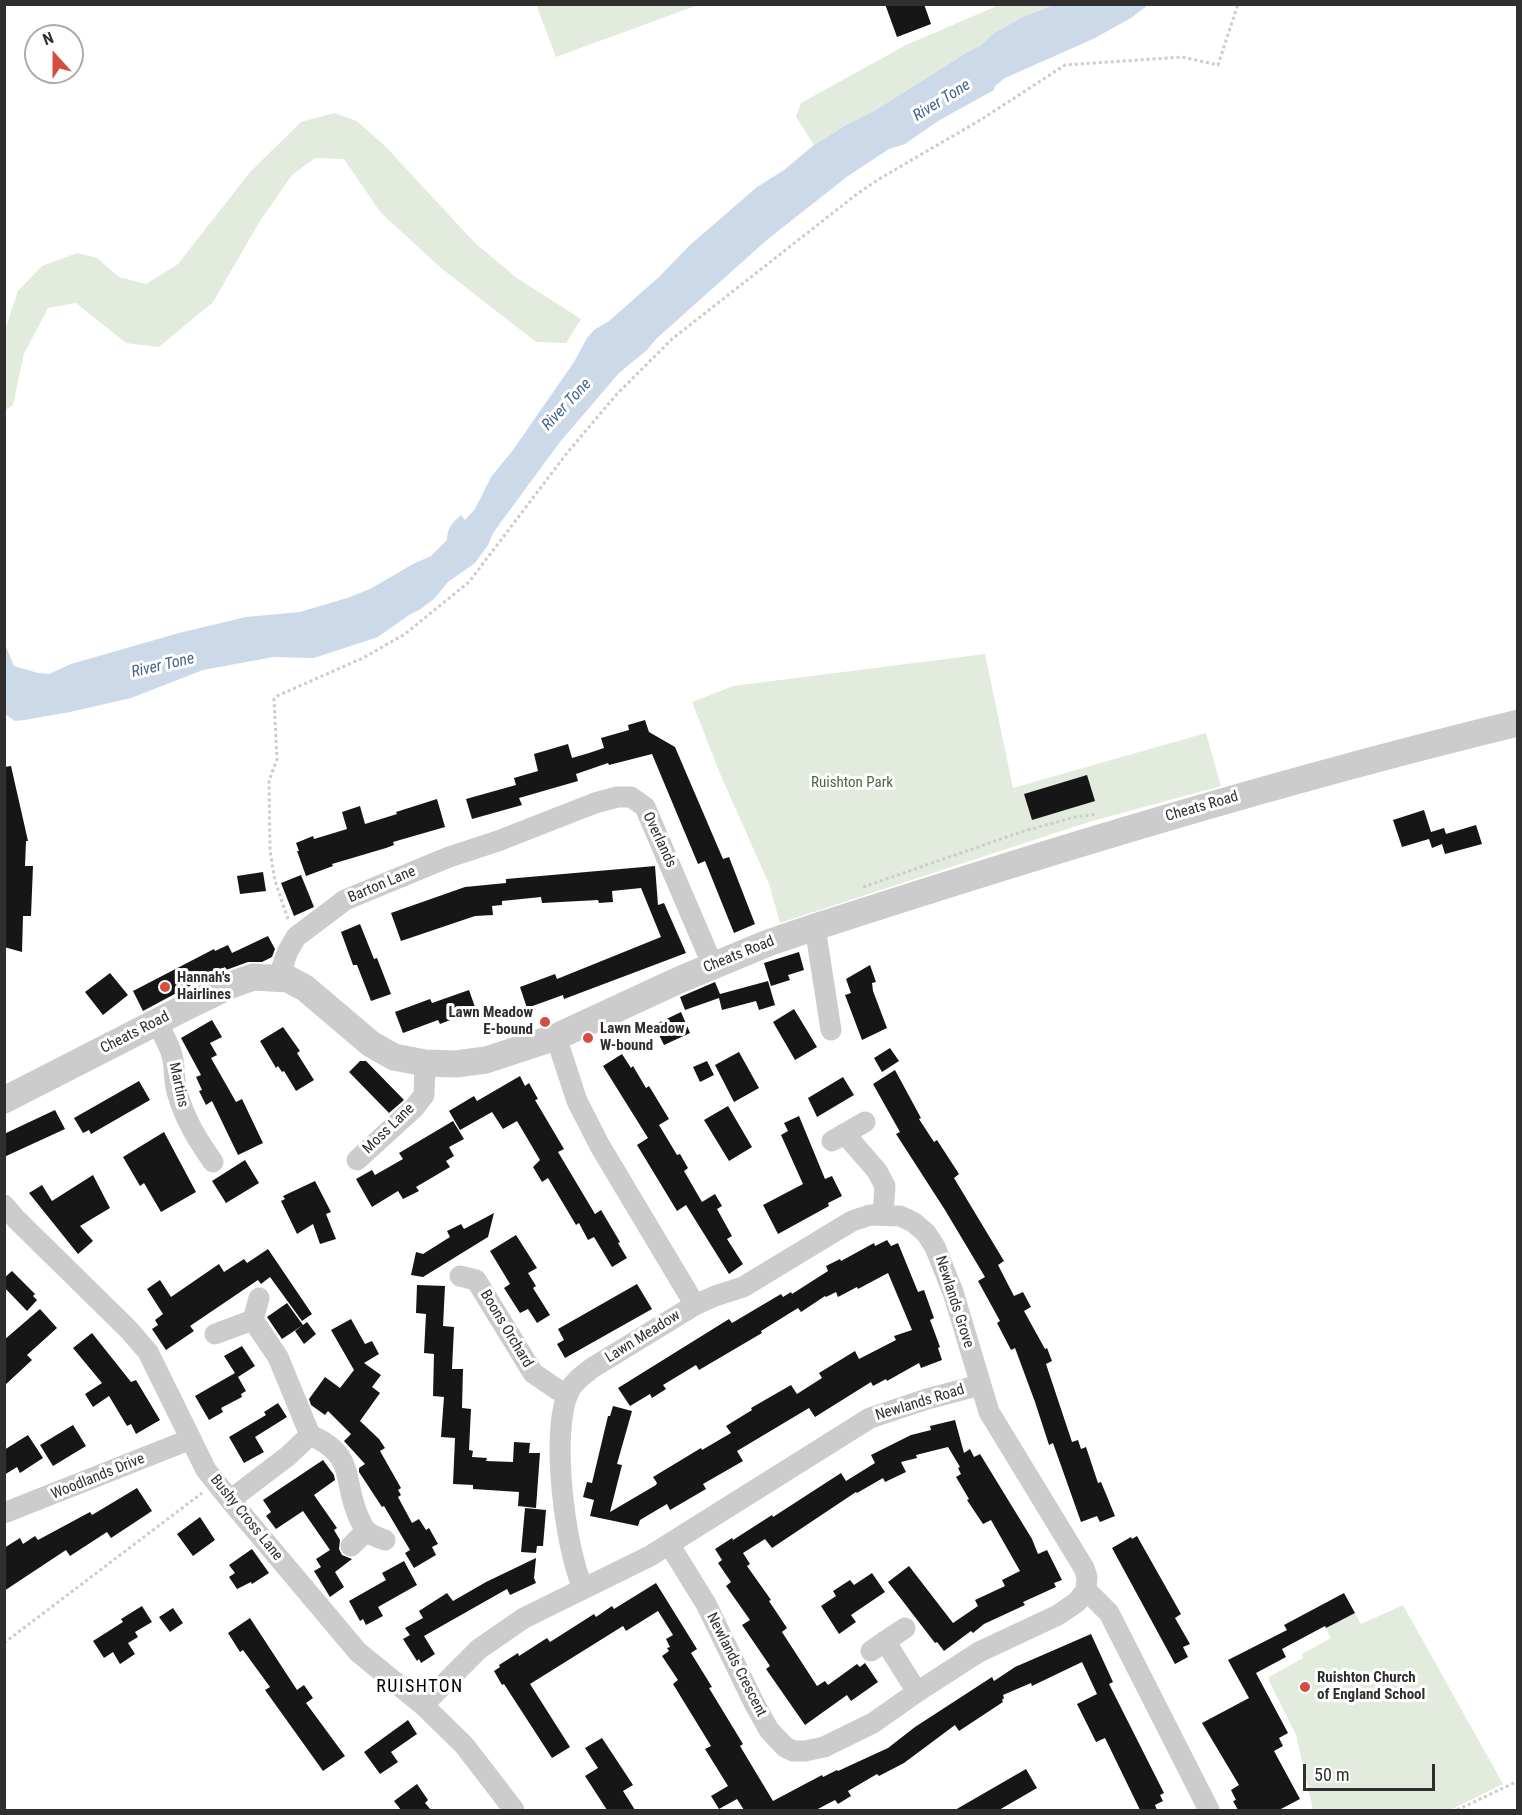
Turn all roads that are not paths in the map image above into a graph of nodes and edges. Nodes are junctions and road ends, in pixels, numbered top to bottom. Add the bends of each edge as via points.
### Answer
1 (1518, 723) edge
2 (449, 857) joint
3 (815, 927) junction
4 (713, 966) junction
5 (278, 978) junction
6 (156, 1022) junction
7 (831, 1030) dead end
8 (556, 1037) junction
9 (425, 1063) junction
10 (4, 1100) edge
11 (864, 1122) dead end
12 (211, 1149) dead end
13 (357, 1160) dead end
14 (4, 1205) edge
15 (883, 1214) junction
16 (472, 1273) dead end
17 (259, 1298) dead end
18 (695, 1305) junction
19 (254, 1320) junction
20 (215, 1334) dead end
21 (981, 1385) junction
22 (569, 1392) junction
23 (310, 1435) junction
24 (191, 1439) junction
25 (230, 1500) junction
26 (4, 1513) edge
27 (367, 1539) dead end
28 (669, 1545) junction
29 (583, 1588) junction
30 (1086, 1590) junction
31 (905, 1629) dead end
32 (917, 1692) junction
33 (423, 1705) junction
34 (514, 1810) edge
35 (1209, 1810) edge

1 - 3 street, Cheats Road via 1108,834
2 - 4 street, Overlands via 595,803 631,797 645,807
2 - 5 street, Barton Lane via 345,900 296,937
3 - 4 street, Cheats Road
3 - 7 street
4 - 8 street, Cheats Road
5 - 6 street, Cheats Road via 253,977
5 - 9 street, Cheats Road via 305,988 372,1044 394,1057
6 - 10 street, Cheats Road
6 - 12 street, Martins via 173,1059 173,1075 190,1128
8 - 9 street, Cheats Road via 486,1060
8 - 18 street, Lawn Meadow via 578,1101 600,1146
9 - 13 street, Moss Lane via 424,1095
11 - 15 street via 838,1138 877,1171 885,1186
14 - 24 street, Bushy Cross Lane via 148,1352
15 - 18 street, Newlands Grove via 852,1221 743,1287
15 - 21 street, Newlands Grove via 900,1216 927,1233 953,1292
16 - 22 street, Boons Orchard via 532,1373 558,1390
17 - 19 street
18 - 22 street, Lawn Meadow via 592,1368 577,1379
19 - 20 street
19 - 23 street via 278,1357
21 - 28 street, Newlands Road via 870,1418
21 - 30 street, Newlands Road via 988,1412 1084,1568
22 - 29 street, Lawn Meadow via 562,1421 562,1471 568,1535
23 - 25 street
23 - 27 street via 325,1441 344,1461 352,1504
24 - 25 street, Bushy Cross Lane via 206,1470
24 - 26 street, Woodlands Drive
25 - 33 street, Bushy Cross Lane via 358,1652
28 - 29 street, Newlands Road
28 - 32 street, Newlands Crescent via 706,1604 769,1730 785,1747 793,1751 824,1748 873,1723
29 - 33 street, Newlands Road via 524,1618 479,1649
30 - 32 street, Newlands Crescent via 1058,1615 979,1652
30 - 35 street via 1109,1613
31 - 32 street via 878,1646
33 - 34 street, Bushy Cross Lane via 464,1745

